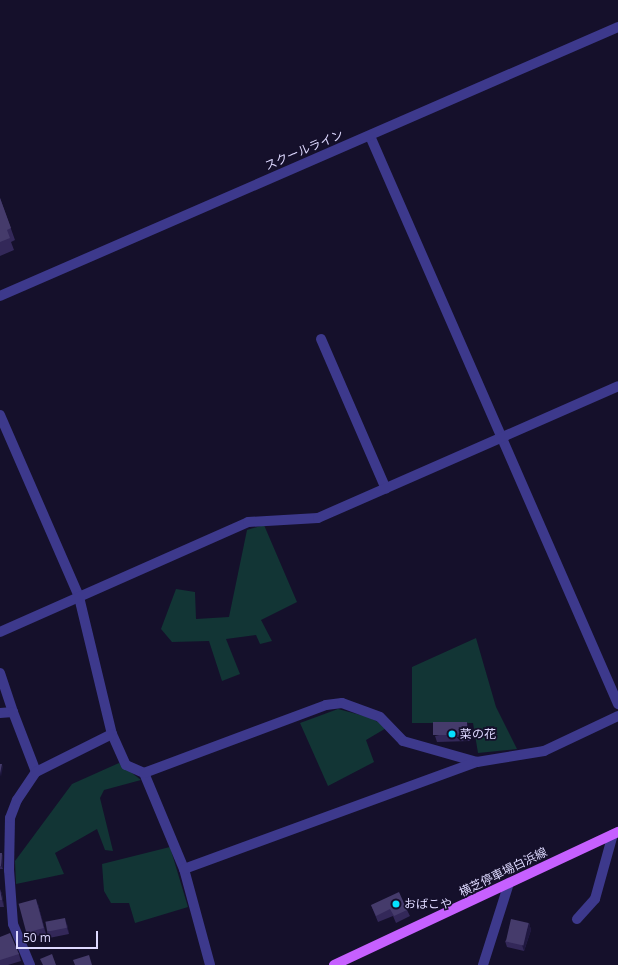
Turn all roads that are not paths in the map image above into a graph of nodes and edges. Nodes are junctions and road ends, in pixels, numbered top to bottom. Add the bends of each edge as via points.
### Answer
1 (618, 27) edge
2 (370, 136) junction
3 (0, 296) edge
4 (321, 338) dead end
5 (618, 386) edge
6 (0, 415) edge
7 (500, 438) junction
8 (386, 489) junction
9 (79, 597) junction
10 (0, 632) edge
11 (0, 673) edge
12 (618, 704) edge
13 (13, 712) junction
14 (0, 713) edge
15 (618, 716) edge
16 (112, 734) junction
17 (477, 762) junction
18 (36, 772) junction
19 (144, 773) junction
20 (616, 833) edge
21 (184, 869) junction
22 (509, 883) junction
23 (576, 919) dead end
24 (30, 965) edge
25 (210, 965) edge
26 (334, 965) edge
27 (483, 965) edge

1 - 2 street, スクールライン
2 - 3 street, スクールライン
2 - 7 street
4 - 8 street
5 - 7 street
6 - 9 street
7 - 8 street
7 - 12 street
8 - 9 street via 318,518 248,522
9 - 10 street
9 - 16 street
11 - 13 street
13 - 14 street
13 - 18 street
15 - 17 street via 544,751
16 - 18 street
16 - 19 street via 126,765
17 - 19 street via 403,741 380,717 342,703 326,705
17 - 21 street
18 - 24 street via 17,800 10,818 8,870 13,924
19 - 21 street
20 - 22 main road, 横芝停車場白浜線
20 - 23 street via 595,899
21 - 25 street
22 - 26 main road, 横芝停車場白浜線
22 - 27 street

